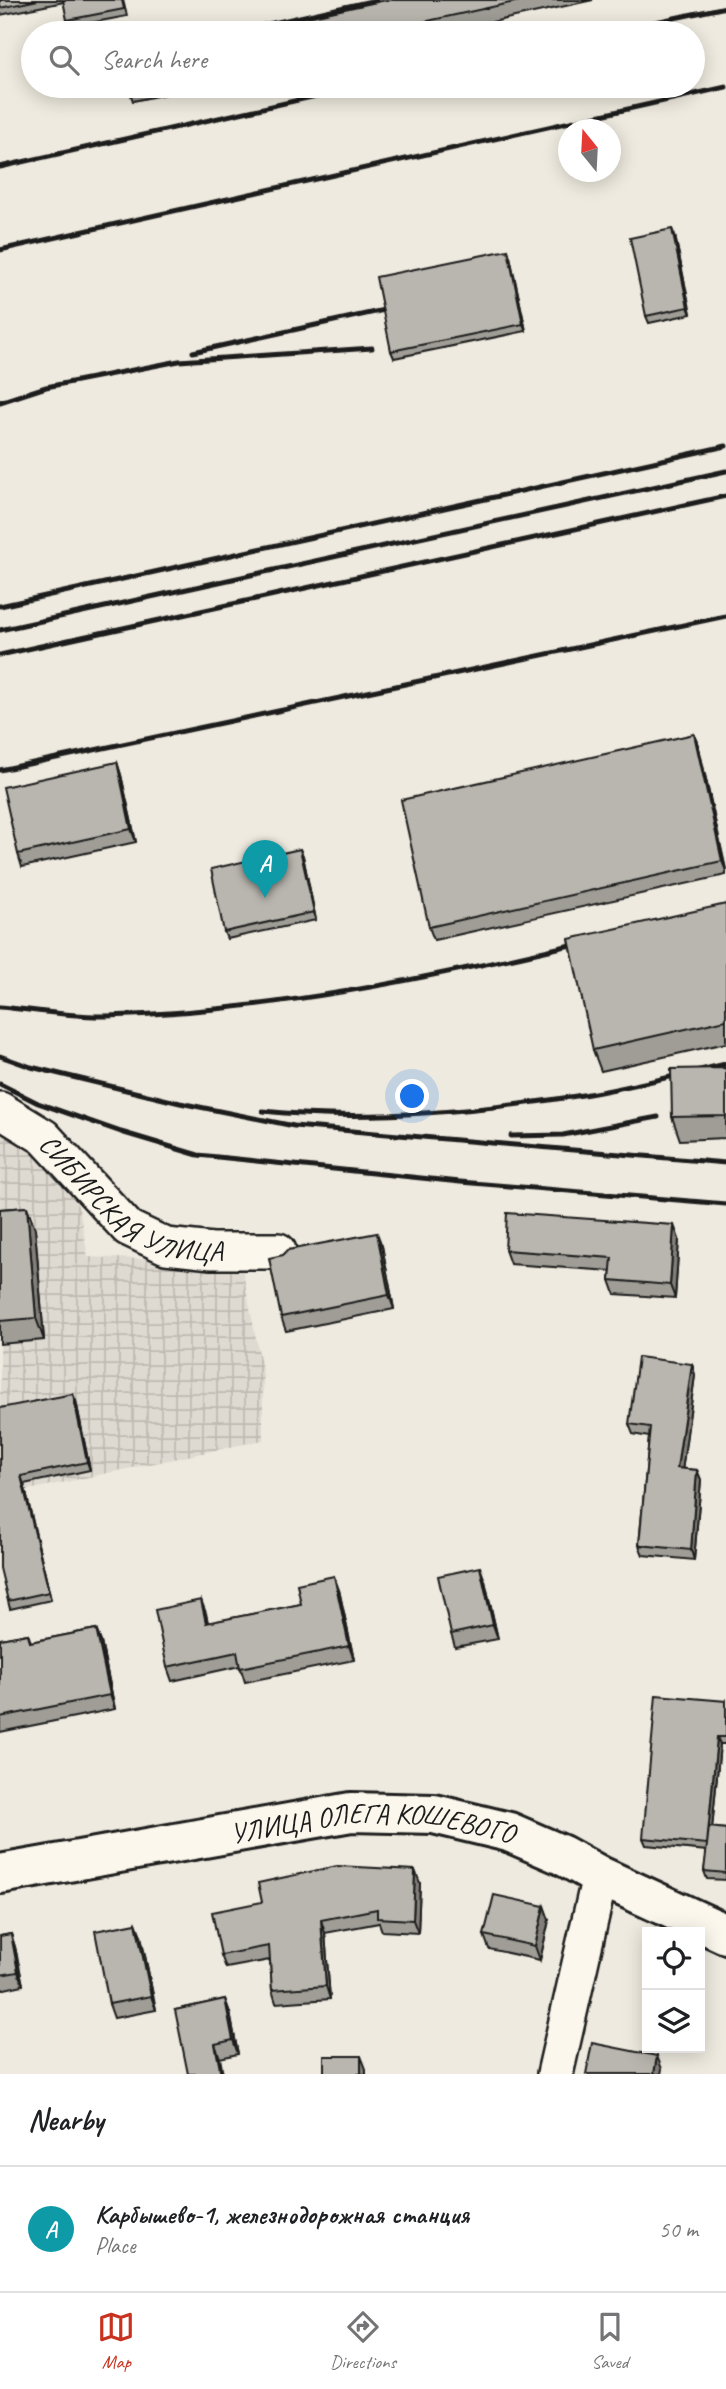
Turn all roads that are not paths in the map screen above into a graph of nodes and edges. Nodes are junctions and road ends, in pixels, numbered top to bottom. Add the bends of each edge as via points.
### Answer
1 (0, 1110) edge
2 (278, 1251) dead end
3 (0, 1874) edge
4 (600, 1876) junction
5 (726, 1934) edge
6 (555, 2074) edge

1 - 2 street, СИБИРСКАЯ УЛИЦА via 44,1137 128,1228 166,1246
3 - 4 main road, УЛИЦА ОЛЕГА КОШЕВОГО via 351,1812 434,1814 509,1832
4 - 5 main road, УЛИЦА ОЛЕГА КОШЕВОГО
4 - 6 street

